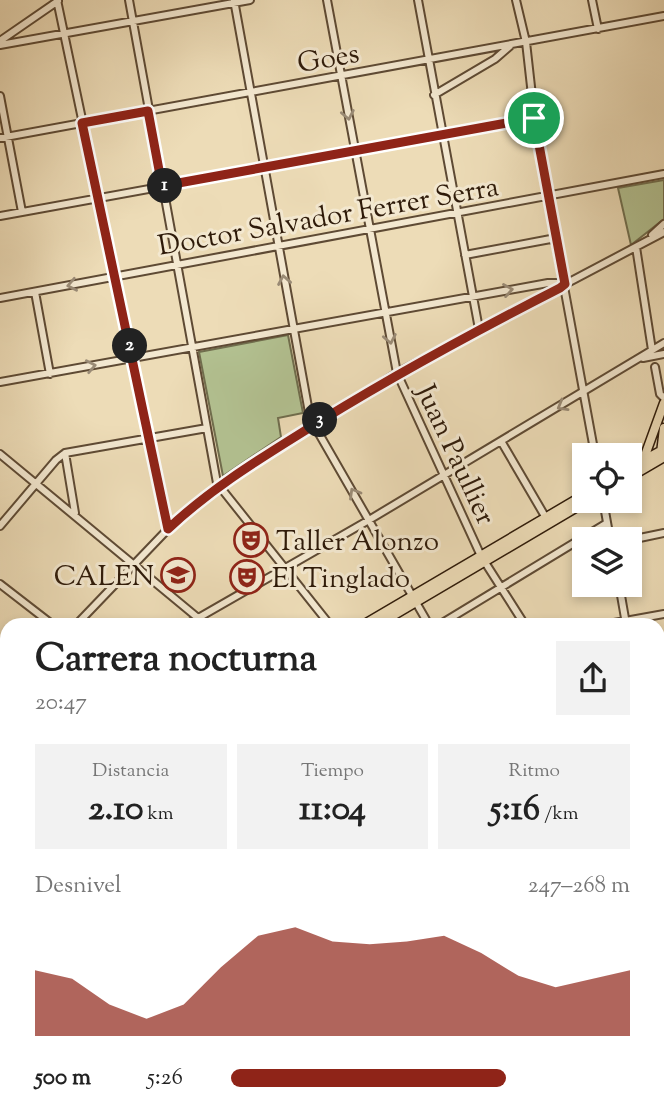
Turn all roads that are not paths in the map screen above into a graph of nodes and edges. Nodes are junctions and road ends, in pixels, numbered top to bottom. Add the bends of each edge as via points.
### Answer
1 (57, 0) edge
2 (129, 0) edge
3 (250, 0) edge
4 (327, 0) edge
5 (418, 0) edge
6 (516, 0) edge
7 (592, 0) edge
8 (235, 1) edge
9 (664, 16) edge
10 (133, 22) junction
11 (597, 29) junction
12 (65, 34) junction
13 (0, 43) edge
14 (526, 43) junction
15 (511, 45) junction
16 (428, 60) junction
17 (341, 76) junction
18 (250, 92) junction
19 (434, 95) junction
20 (0, 96) edge
21 (148, 111) junction
22 (534, 118) junction
23 (82, 123) junction
24 (442, 135) junction
25 (4, 138) edge
26 (355, 151) junction
27 (263, 168) junction
28 (664, 174) edge
29 (162, 186) junction
30 (548, 196) junction
31 (98, 198) junction
32 (22, 212) junction
33 (457, 213) junction
34 (0, 216) edge
35 (664, 224) edge
36 (370, 229) junction
37 (664, 232) edge
38 (556, 238) junction
39 (645, 242) junction
40 (278, 245) junction
41 (636, 247) junction
42 (465, 255) junction
43 (177, 264) junction
44 (115, 276) junction
45 (565, 284) junction
46 (35, 292) junction
47 (473, 296) junction
48 (0, 298) edge
49 (385, 312) junction
50 (293, 328) junction
51 (479, 329) junction
52 (664, 343) edge
53 (192, 346) junction
54 (652, 350) junction
55 (664, 354) edge
56 (133, 358) junction
57 (641, 358) junction
58 (654, 367) dead end
59 (397, 373) junction
60 (50, 374) junction
61 (0, 382) edge
62 (583, 393) junction
63 (664, 401) edge
64 (314, 424) junction
65 (207, 428) junction
66 (664, 428) edge
67 (150, 438) junction
68 (501, 441) junction
69 (593, 443) edge
70 (65, 453) junction
71 (0, 454) edge
72 (663, 454) edge
73 (643, 461) joint
74 (642, 469) edge
75 (444, 476) junction
76 (36, 482) junction
77 (219, 486) junction
78 (572, 502) edge
79 (572, 509) edge
80 (605, 513) edge
81 (75, 514) junction
82 (546, 517) junction
83 (369, 520) junction
84 (607, 523) junction
85 (0, 526) edge
86 (608, 527) edge
87 (168, 529) junction
88 (664, 533) edge
89 (642, 538) edge
90 (483, 558) junction
91 (135, 564) junction
92 (285, 569) junction
93 (0, 584) edge
94 (501, 587) junction
95 (621, 597) edge
96 (414, 598) junction
97 (44, 618) edge
98 (83, 618) edge
99 (198, 618) joint
100 (324, 618) edge
101 (375, 618) edge
102 (387, 618) edge
103 (425, 618) edge
104 (450, 618) edge
105 (521, 618) edge
106 (625, 618) edge

1 - 12 street
1 - 13 street
2 - 10 street
3 - 8 street
4 - 17 street, Juan Paullier
5 - 16 street
6 - 14 street
7 - 11 street
8 - 10 street
8 - 18 street
9 - 11 street, Goes
10 - 12 street
10 - 21 street
11 - 14 street, Goes
12 - 13 street
12 - 23 street
14 - 15 street, Goes
14 - 22 street
15 - 16 street, Goes
15 - 19 street
16 - 17 street, Goes
16 - 19 street
17 - 18 street, Goes
17 -> 26 street, Juan Paullier
18 - 21 street, Goes
18 - 27 street
19 - 24 street
20 - 25 street
21 - 23 street, Goes
21 - 29 street
22 - 24 street
22 - 30 street
23 - 25 street, Goes
23 - 31 street
24 - 26 street
24 - 33 street
25 - 32 street
26 - 27 street
26 - 36 street, Juan Paullier
27 - 29 street
27 - 40 street
28 - 30 street, Doctor Salvador Ferrer Serra
29 - 31 street
29 - 43 street
30 - 33 street, Doctor Salvador Ferrer Serra
30 - 38 street
31 - 32 street
31 - 44 street
32 - 34 street
33 - 36 street, Doctor Salvador Ferrer Serra
33 - 42 street
35 - 39 street
36 - 40 street, Doctor Salvador Ferrer Serra
36 - 49 street, Juan Paullier
37 - 39 street
38 - 42 street
38 - 45 street
39 - 41 street
40 - 43 street, Doctor Salvador Ferrer Serra
50 -> 40 street
41 - 45 street
41 - 54 street
42 - 47 street
43 - 44 street, Doctor Salvador Ferrer Serra
43 - 53 street
44 -> 46 street, Doctor Salvador Ferrer Serra
44 - 56 street
47 -> 45 street
45 - 51 street
45 - 62 street
46 - 48 street, Doctor Salvador Ferrer Serra
46 - 60 street
47 - 49 street
47 - 51 street
49 - 50 street
49 -> 59 street, Juan Paullier
50 - 53 street
50 - 64 street
51 - 59 street
52 - 54 street
53 - 56 street
53 - 65 street
54 - 57 street
55 - 57 street
60 -> 56 street
56 - 67 street
57 - 62 street
58 - 63 street
59 - 64 street
59 - 75 street, Juan Paullier
60 - 61 street
62 -> 68 street
62 - 69 street
63 - 73 main road
64 - 77 street
83 -> 64 street
65 - 67 street
65 - 77 street
66 - 72 main road
67 - 70 street
67 - 87 street
68 - 75 street
68 - 82 street
70 - 76 street
70 - 81 street
71 - 76 street
72 - 73 main road
72 - 74 main road
75 - 83 street
75 - 90 street, Juan Paullier
76 - 81 street
76 - 85 street
77 - 87 street
77 - 92 street
78 - 82 main road
79 - 90 main road
80 - 84 street
81 - 91 street
82 - 90 main road
83 - 92 street
83 - 96 street
84 - 86 street
84 - 94 street
87 - 91 street
88 - 89 street
90 - 94 street, Juan Paullier
90 - 96 main road
91 - 98 street
91 - 99 street
92 - 99 street
92 - 100 street
93 - 97 street
94 - 104 street
94 - 105 street, Juan Paullier
95 - 106 street
96 - 101 main road
96 - 102 main road
96 - 103 street

